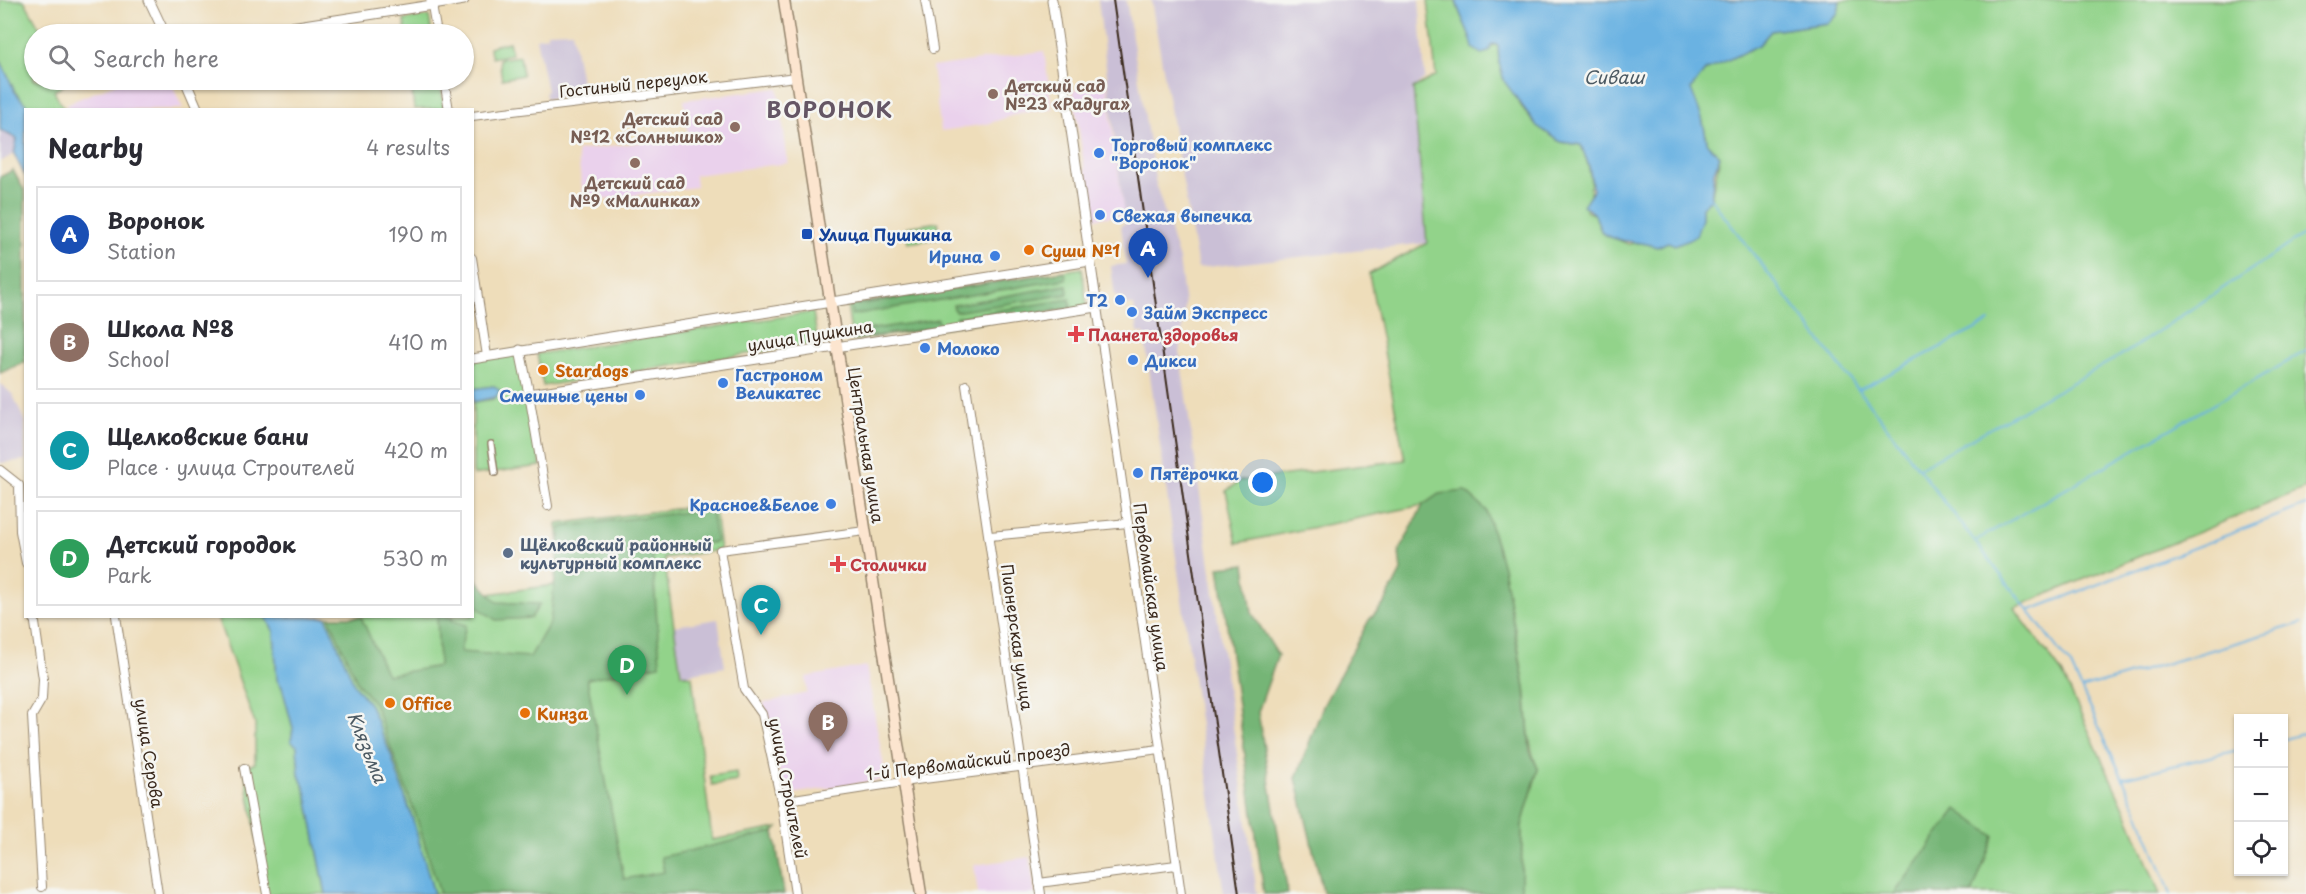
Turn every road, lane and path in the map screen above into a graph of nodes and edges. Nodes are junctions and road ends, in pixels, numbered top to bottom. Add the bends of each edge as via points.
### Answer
1 (149, 0) edge
2 (464, 0) edge
3 (784, 0) edge
4 (925, 0) edge
5 (1052, 0) edge
6 (431, 3) edge
7 (160, 24) edge
8 (306, 24) edge
9 (435, 24) edge
10 (933, 50) dead end
11 (796, 76) junction
12 (189, 90) edge
13 (446, 90) edge
14 (197, 108) edge
15 (449, 108) edge
16 (474, 116) edge
17 (1090, 261) junction
18 (474, 271) edge
19 (830, 302) junction
20 (1097, 307) junction
21 (836, 346) junction
22 (520, 350) junction
23 (487, 356) junction
24 (474, 358) edge
25 (966, 385) dead end
26 (529, 394) junction
27 (491, 444) dead end
28 (0, 470) edge
29 (495, 473) dead end
30 (548, 506) dead end
31 (1128, 523) junction
32 (865, 531) junction
33 (990, 536) junction
34 (24, 552) edge
35 (34, 618) edge
36 (116, 618) edge
37 (1160, 749) junction
38 (244, 768) dead end
39 (1022, 768) junction
40 (905, 782) junction
41 (781, 801) junction
42 (1176, 865) junction
43 (1039, 883) junction
44 (42, 887) dead end
45 (158, 894) edge
46 (267, 894) edge
47 (795, 894) edge
48 (921, 894) edge
49 (1041, 894) edge
50 (1181, 894) edge

1 - 7 street
2 - 6 street
3 - 11 main road, Центральная улица
4 - 10 street
5 - 17 street, Первомайская улица
6 - 8 street
6 - 9 street
11 - 16 street, Гостиный переулок
11 - 19 main road, Центральная улица
12 - 14 street
13 - 15 street
17 - 19 street, улица Пушкина
17 - 20 street, Первомайская улица
18 - 23 street
19 - 21 main road, Центральная улица
19 - 22 street, улица Пушкина
20 - 21 street, улица Пушкина
20 - 31 street, Первомайская улица
21 - 26 street, улица Пушкина
21 - 32 main road, Центральная улица
22 - 23 street
22 - 26 street
23 - 24 street
25 - 33 street, Пионерская улица
26 - 30 street
27 - 29 street
28 - 34 street via 19,485
31 - 33 street
31 - 37 street, Первомайская улица
32 - 40 main road, Центральная улица
32 - 41 street, улица Строителей via 720,550 744,689 762,714
33 - 39 street, Пионерская улица
35 - 44 street via 43,679 42,699 32,716
36 - 45 street, улица Серова
37 - 39 street, 1-й Первомайский проезд
37 - 42 street, Первомайская улица
38 - 46 street
39 - 40 street, 1-й Первомайский проезд
39 - 43 street, Пионерская улица
40 - 41 street, 1-й Первомайский проезд
40 - 48 main road, Центральная улица
41 - 47 street, улица Строителей
42 - 43 street
42 - 50 street, Первомайская улица
43 - 49 street, Пионерская улица

